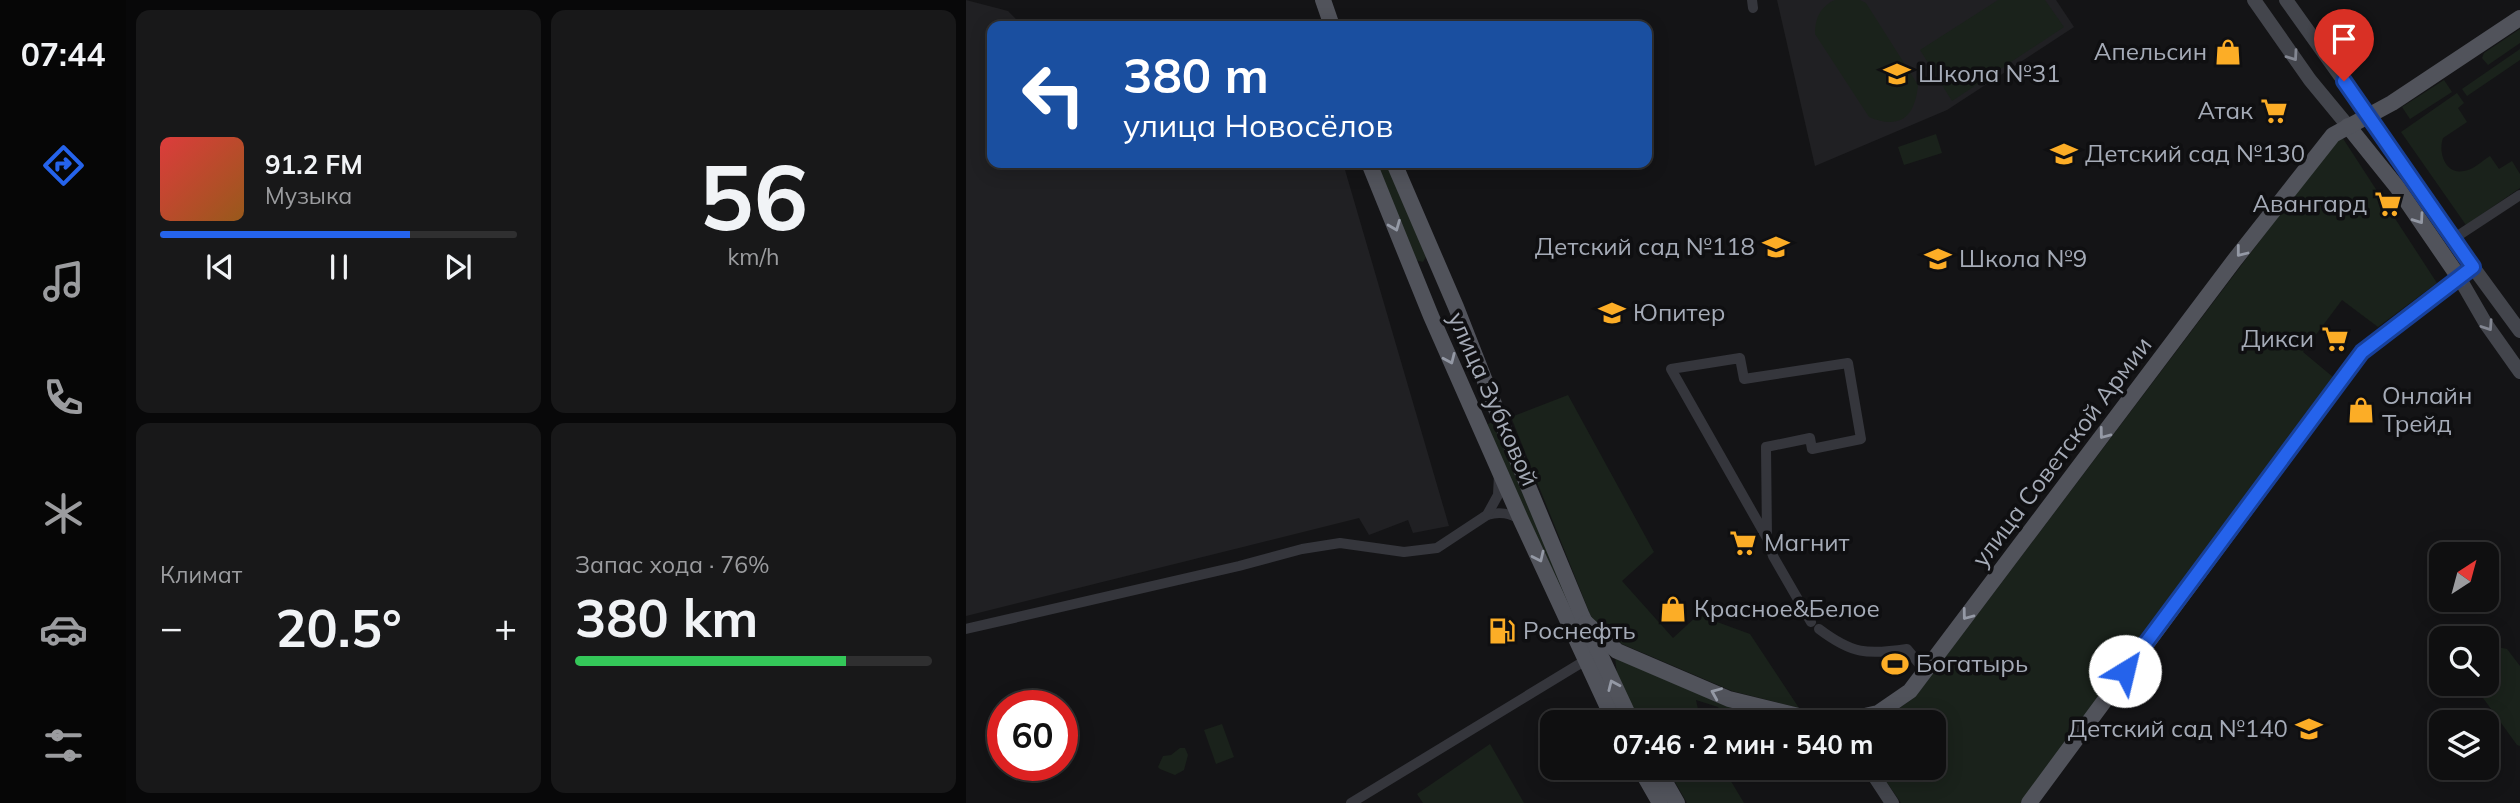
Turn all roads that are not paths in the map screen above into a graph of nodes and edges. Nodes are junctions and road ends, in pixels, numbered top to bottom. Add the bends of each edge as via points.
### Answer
1 (1323, 0) edge
2 (2254, 0) edge
3 (2289, 4) edge
4 (2520, 18) edge
5 (1330, 21) edge
6 (2271, 24) junction
7 (2368, 115) junction
8 (2348, 126) junction
9 (1371, 168) edge
10 (1396, 168) edge
11 (2520, 195) edge
12 (2453, 239) junction
13 (1432, 255) junction
14 (1410, 265) junction
15 (2473, 267) junction
16 (1444, 279) junction
17 (2459, 279) junction
18 (1420, 289) junction
19 (1456, 307) junction
20 (1431, 316) junction
21 (2520, 331) edge
22 (2520, 372) edge
23 (1501, 420) junction
24 (1479, 424) junction
25 (1500, 471) junction
26 (1487, 515) junction
27 (1521, 520) junction
28 (1767, 538) junction
29 (1586, 623) junction
30 (966, 629) edge
31 (1617, 651) junction
32 (1588, 653) junction
33 (1925, 671) junction
34 (1610, 710) edge
35 (1624, 710) edge
36 (1775, 710) edge
37 (1882, 710) edge
38 (1647, 780) edge
39 (1664, 780) edge
40 (1877, 780) edge
41 (1351, 803) edge
42 (1660, 803) edge
43 (1677, 803) edge
44 (1892, 803) edge
45 (2029, 803) edge

1 - 5 main road
2 - 6 street
3 - 6 street
3 - 7 street
4 - 7 main road, улица Советской Армии
6 -> 8 street
7 - 8 main road, улица Советской Армии
7 - 12 main road
8 -> 17 main road via 2397,187
8 -> 33 main road, улица Советской Армии via 2333,135 2250,240
9 -> 14 main road, улица Зубковой
10 - 13 main road, улица Зубковой
11 - 12 street
12 - 15 main road
13 - 14 main road via 1420,270
13 - 16 main road, улица Зубковой
14 - 18 main road, улица Зубковой
15 - 17 main road
15 - 21 street
16 - 18 main road via 1433,273 1423,278
16 - 19 main road, улица Зубковой
17 -> 22 street
17 - 45 main road via 2362,352
18 - 20 main road, улица Зубковой
19 - 20 main road
19 - 23 main road, улица Зубковой
20 -> 24 main road, улица Зубковой
23 - 24 main road via 1492,409 1483,412
23 - 29 main road, улица Зубковой
24 - 25 main road, улица Зубковой
25 - 26 street via 1498,495
25 - 27 main road, улица Зубковой
26 - 27 street via 1510,514
26 - 30 street via 1437,548 1385,551 1340,543 1302,549
27 -> 32 main road, улица Зубковой
28 - 28 street via 1678,381 1671,369 1740,358 1744,379 1848,363 1861,439 1812,449 1810,438 1766,447
28 - 33 street via 1815,626 1840,645 1871,654 1907,649
29 - 31 main road, улица Советской Армии
29 - 32 main road, улица Зубковой
31 - 32 main road
36 -> 31 main road, улица Советской Армии via 1730,699
32 - 34 main road, улица Зубковой
35 -> 32 main road, улица Зубковой
32 - 41 street
33 - 37 main road, улица Советской Армии via 1910,691
38 - 42 main road
39 - 43 main road
40 - 44 street

